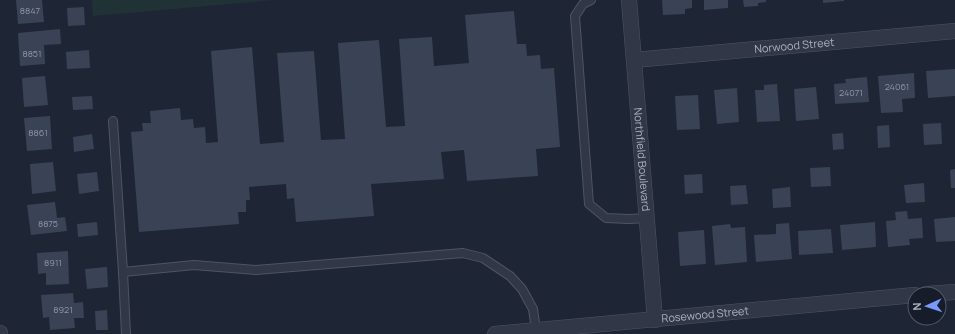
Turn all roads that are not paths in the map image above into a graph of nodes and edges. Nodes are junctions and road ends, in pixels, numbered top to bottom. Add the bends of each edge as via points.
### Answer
1 (591, 0) edge
2 (629, 0) edge
3 (955, 31) edge
4 (634, 60) junction
5 (113, 121) dead end
6 (647, 218) junction
7 (123, 272) junction
8 (907, 296) edge
9 (656, 320) junction
10 (617, 329) edge
11 (536, 330) junction
12 (126, 334) edge
13 (495, 334) edge

1 - 6 lane via 583,4 574,16 589,204 606,218
2 - 4 street, Northfield Boulevard
3 - 4 street, Norwood Street
4 - 6 street, Northfield Boulevard
5 - 7 lane
6 - 9 street, Northfield Boulevard
7 - 11 lane via 194,265 256,270 463,253 483,258 510,276 522,289 533,309
7 - 12 lane
8 - 9 street, Rosewood Street
9 - 10 street, Rosewood Street
10 - 11 street, Rosewood Street
11 - 13 street, Rosewood Street

